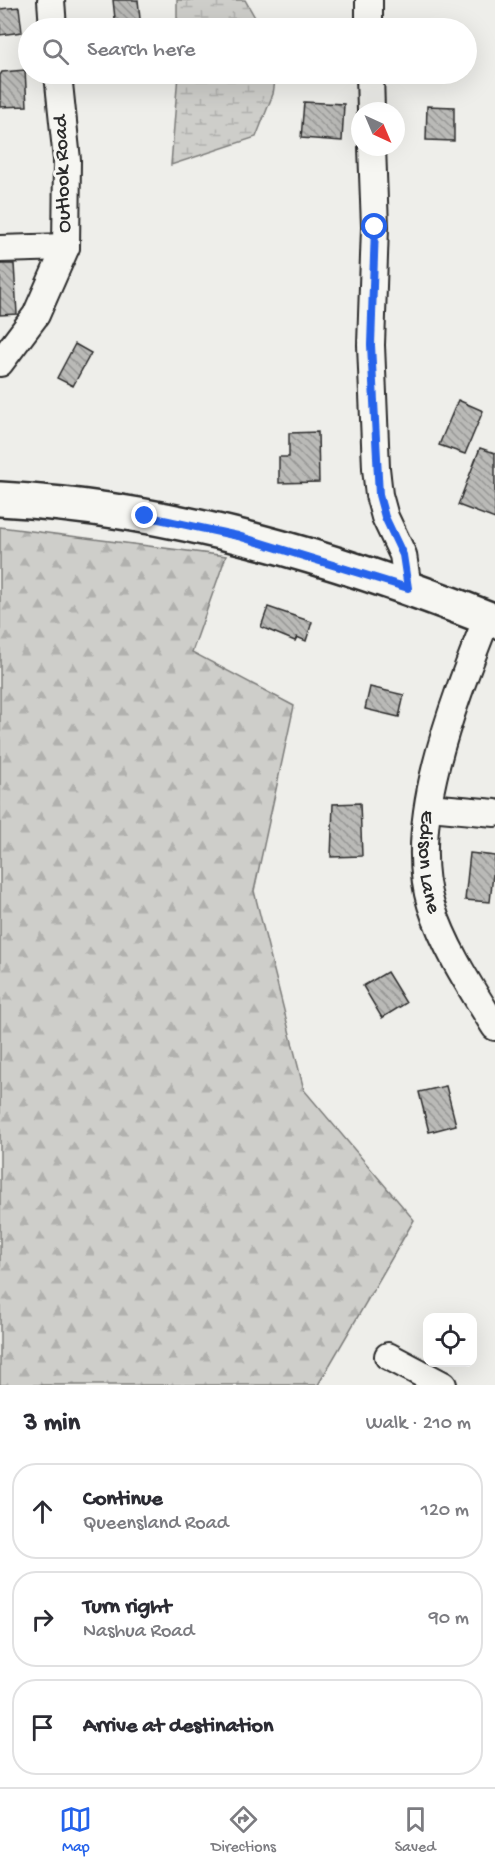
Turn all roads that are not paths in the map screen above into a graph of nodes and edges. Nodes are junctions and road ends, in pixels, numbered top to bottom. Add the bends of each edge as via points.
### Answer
1 (51, 0) edge
2 (369, 0) edge
3 (52, 18) edge
4 (369, 18) edge
5 (59, 84) edge
6 (370, 84) edge
7 (371, 102) edge
8 (372, 156) edge
9 (66, 247) junction
10 (0, 249) edge
11 (0, 363) edge
12 (0, 500) edge
13 (408, 588) junction
14 (491, 620) edge
15 (429, 807) junction
16 (495, 813) edge
17 (495, 1027) edge
18 (388, 1356) dead end
19 (443, 1385) edge

1 - 3 street
2 - 4 street
5 - 9 street, Outlook Road via 67,160
6 - 7 street
8 - 13 street via 375,227 371,345 376,468 379,495 403,555
9 - 10 street
9 - 11 street, Outlook Road via 36,315
12 - 13 main road via 99,508 191,525 278,547
13 - 14 main road
14 - 15 street, Edison Lane via 449,718
15 - 16 street
15 - 17 street, Edison Lane via 424,856 430,903 448,947
18 - 19 street

